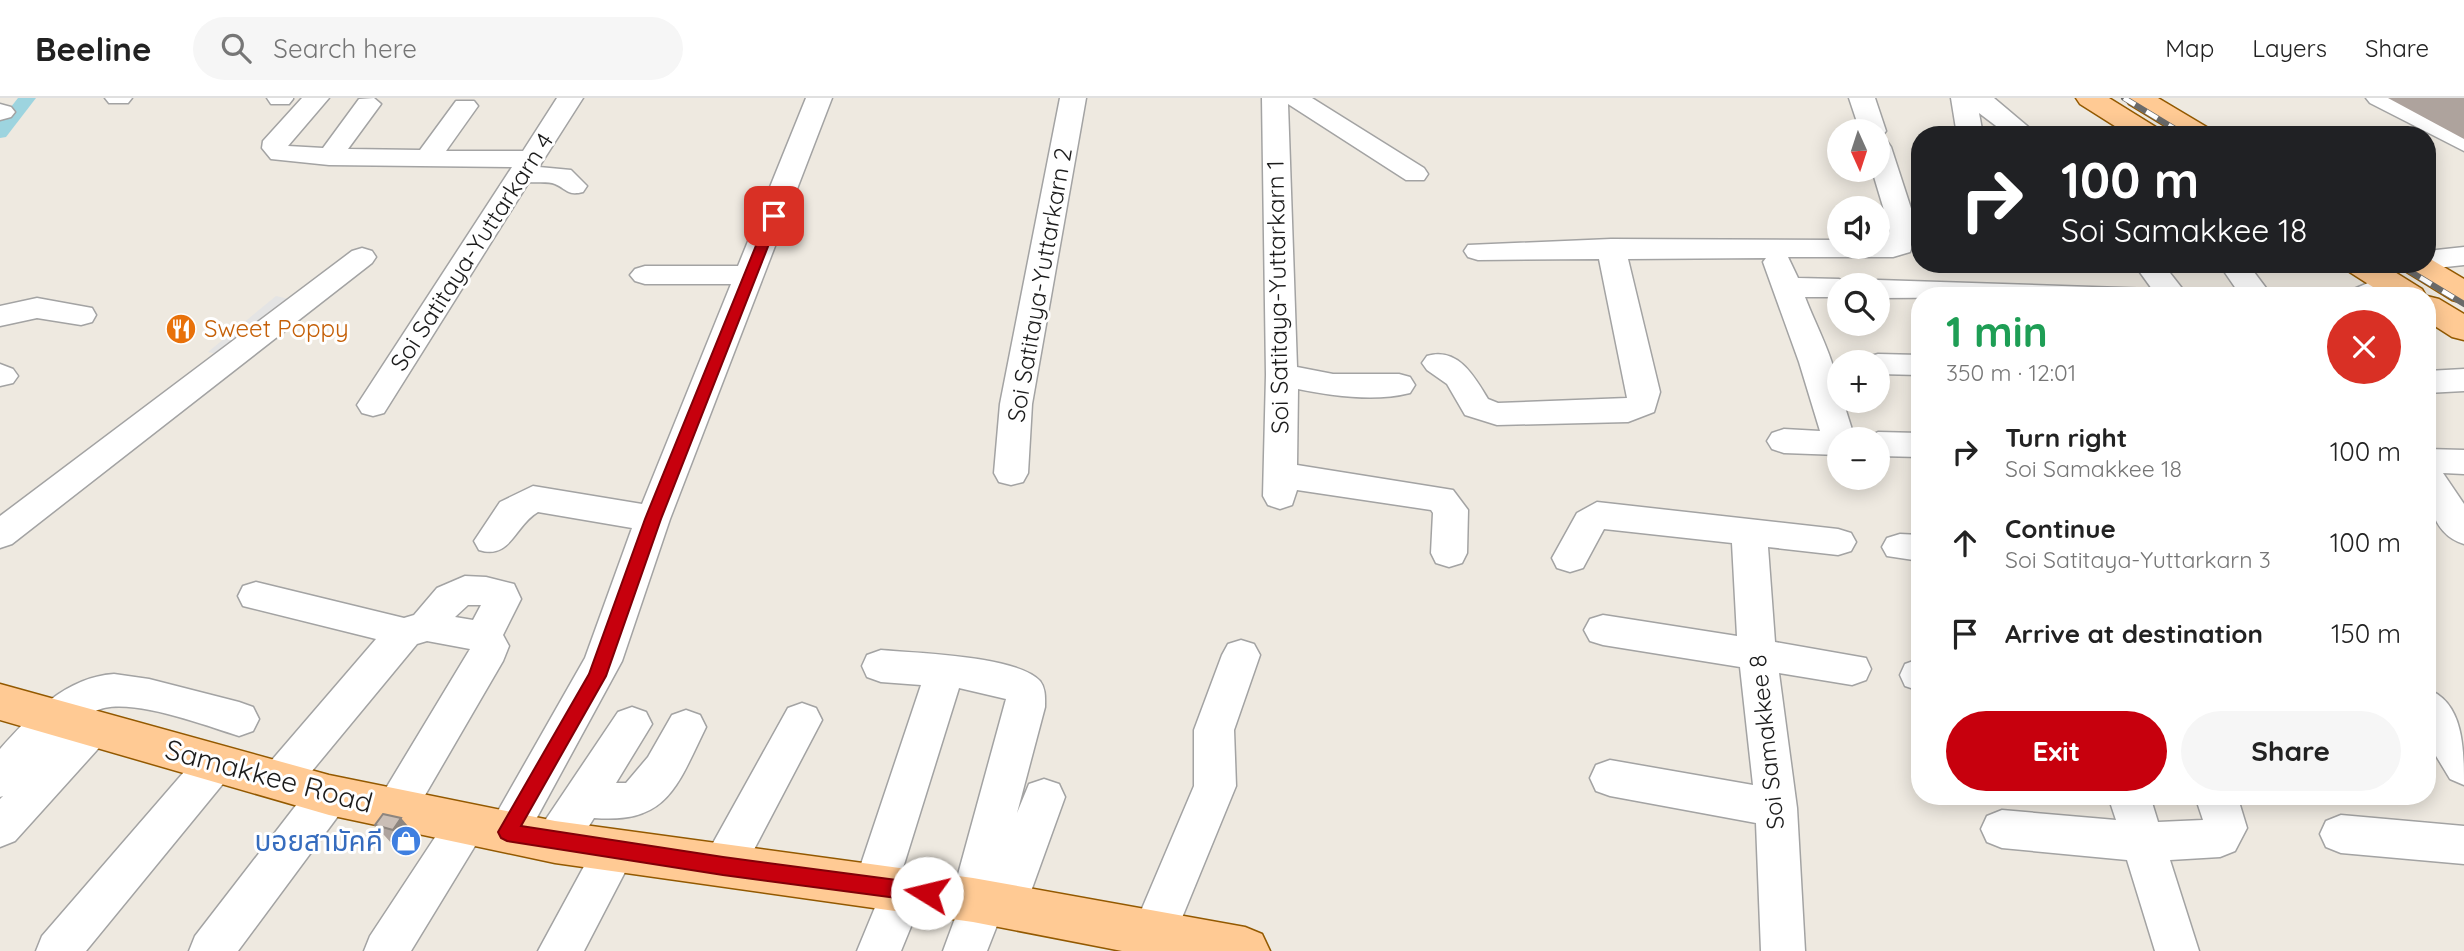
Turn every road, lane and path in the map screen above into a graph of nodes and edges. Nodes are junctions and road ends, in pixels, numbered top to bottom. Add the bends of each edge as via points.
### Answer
1 (316, 98) edge
2 (570, 98) edge
3 (819, 98) edge
4 (1073, 98) edge
5 (1275, 98) edge
6 (1294, 98) edge
7 (1863, 98) edge
8 (1964, 98) edge
9 (1982, 98) edge
10 (2090, 98) edge
11 (2139, 98) edge
12 (2379, 98) edge
13 (368, 104) dead end
14 (465, 106) dead end
15 (1869, 119) edge
16 (1969, 126) edge
17 (2013, 126) edge
18 (2135, 126) edge
19 (2185, 126) edge
20 (2432, 126) edge
21 (2436, 128) edge
22 (2464, 143) edge
23 (329, 157) junction
24 (428, 158) junction
25 (527, 166) junction
26 (1415, 174) dead end
27 (1889, 182) edge
28 (573, 186) dead end
29 (1611, 248) junction
30 (1478, 251) dead end
31 (2464, 256) edge
32 (362, 257) dead end
33 (2436, 259) edge
34 (2155, 273) edge
35 (2369, 273) edge
36 (2431, 273) edge
37 (645, 275) dead end
38 (749, 275) junction
39 (1827, 285) edge
40 (2167, 287) edge
41 (2384, 287) edge
42 (1890, 289) edge
43 (1911, 290) edge
44 (2464, 293) edge
45 (2436, 312) edge
46 (81, 315) dead end
47 (0, 316) edge
48 (2464, 329) edge
49 (1438, 363) dead end
50 (1827, 363) edge
51 (1890, 364) edge
52 (1911, 365) edge
53 (1282, 375) junction
54 (2464, 380) edge
55 (2436, 382) edge
56 (1399, 384) dead end
57 (373, 405) dead end
58 (1784, 440) dead end
59 (1827, 441) edge
60 (1890, 444) edge
61 (1911, 445) edge
62 (2436, 461) edge
63 (2464, 463) edge
64 (1012, 472) dead end
65 (2436, 489) edge
66 (651, 525) junction
67 (2464, 531) edge
68 (1749, 533) junction
69 (0, 535) edge
70 (492, 541) dead end
71 (1838, 542) dead end
72 (1449, 553) dead end
73 (1570, 558) dead end
74 (256, 596) dead end
75 (415, 629) junction
76 (1603, 630) dead end
77 (1757, 653) junction
78 (1241, 655) dead end
79 (881, 666) dead end
80 (1852, 670) dead end
81 (946, 671) junction
82 (0, 702) edge
83 (239, 719) dead end
84 (802, 720) dead end
85 (76, 723) junction
86 (2436, 723) edge
87 (632, 724) dead end
88 (686, 727) dead end
89 (217, 762) junction
90 (2464, 767) edge
91 (1609, 778) dead end
92 (0, 779) edge
93 (279, 781) junction
94 (329, 796) junction
95 (1044, 797) dead end
96 (586, 799) junction
97 (2132, 805) edge
98 (2219, 805) edge
99 (1776, 807) junction
100 (395, 808) junction
101 (488, 827) junction
102 (0, 828) edge
103 (2002, 829) dead end
104 (2341, 834) dead end
105 (555, 842) junction
106 (2144, 842) junction
107 (2464, 845) edge
108 (616, 849) junction
109 (723, 866) junction
110 (890, 888) junction
111 (987, 902) junction
112 (1125, 936) edge
113 (58, 951) edge
114 (211, 951) edge
115 (386, 951) edge
116 (560, 951) edge
117 (879, 951) edge
118 (965, 951) edge
119 (1245, 951) edge
120 (1783, 951) edge
121 (2177, 951) edge

1 - 23 street via 276,141 275,148 280,153
2 - 25 street, Soi Satitaya-Yuttarkarn 4
3 - 38 street
4 - 64 street, Soi Satitaya-Yuttarkarn 2 via 1016,404
5 - 53 street, Soi Satitaya-Yuttarkarn 1
6 - 26 street
7 - 15 street
8 - 16 street
9 - 17 street
10 - 18 main road
11 - 19 main road
12 - 20 street
13 - 23 street
14 - 24 street
21 - 22 street
23 - 24 street
24 - 25 street
25 - 28 street via 562,176
25 - 57 street, Soi Satitaya-Yuttarkarn 4
27 - 29 street via 1903,230 1900,246 1875,250
29 - 30 street
29 - 49 street via 1643,404 1628,411 1497,414 1476,407 1459,377
31 - 33 street
32 - 69 street
34 - 40 street
35 - 41 main road
36 - 44 main road
37 - 38 street
38 - 66 street
39 - 50 street via 1782,275
42 - 43 street
45 - 48 main road
46 - 47 street via 37,308
51 - 52 street
53 - 56 street via 1333,386
53 - 72 street, Soi Satitaya-Yuttarkarn 1 via 1281,485 1441,499 1451,510
54 - 55 street
58 - 59 street
60 - 61 street
62 - 63 street
65 - 67 street
66 - 70 street via 533,499 512,511
66 - 101 street via 597,676
68 - 71 street
68 - 73 street via 1597,515
68 - 77 street, Soi Samakkee 8
74 - 75 street
75 - 93 street
75 - 100 street via 483,637 490,646
76 - 77 street
77 - 80 street
77 - 99 street, Soi Samakkee 8
78 - 112 street via 1213,730 1214,786
79 - 81 street
81 - 110 street
81 - 111 street via 1001,680 1026,692
82 - 85 main road, Samakkee Road
83 - 85 street via 103,690 91,694
84 - 109 street
85 - 89 main road, Samakkee Road
85 - 92 street
85 - 102 street
86 - 90 street
87 - 96 street
88 - 96 street via 641,796 629,801
89 - 93 main road, Samakkee Road
89 - 113 street
91 - 99 street
93 - 94 main road, Samakkee Road
94 - 100 main road, Samakkee Road
94 - 114 street
95 - 111 street
96 - 105 street
97 - 106 street
98 - 106 street via 2226,828 2220,838
99 - 120 street, Soi Samakkee 8
100 - 101 main road, Samakkee Road
101 - 105 main road, Samakkee Road
101 - 115 street
103 - 106 street
104 - 107 street
105 - 108 main road, Samakkee Road
106 - 121 street
108 - 109 main road, Samakkee Road
108 - 116 street
109 - 110 main road, Samakkee Road
110 - 111 main road, Samakkee Road
110 - 117 street
111 - 112 main road, Samakkee Road
111 - 118 street
112 - 119 main road, Samakkee Road

